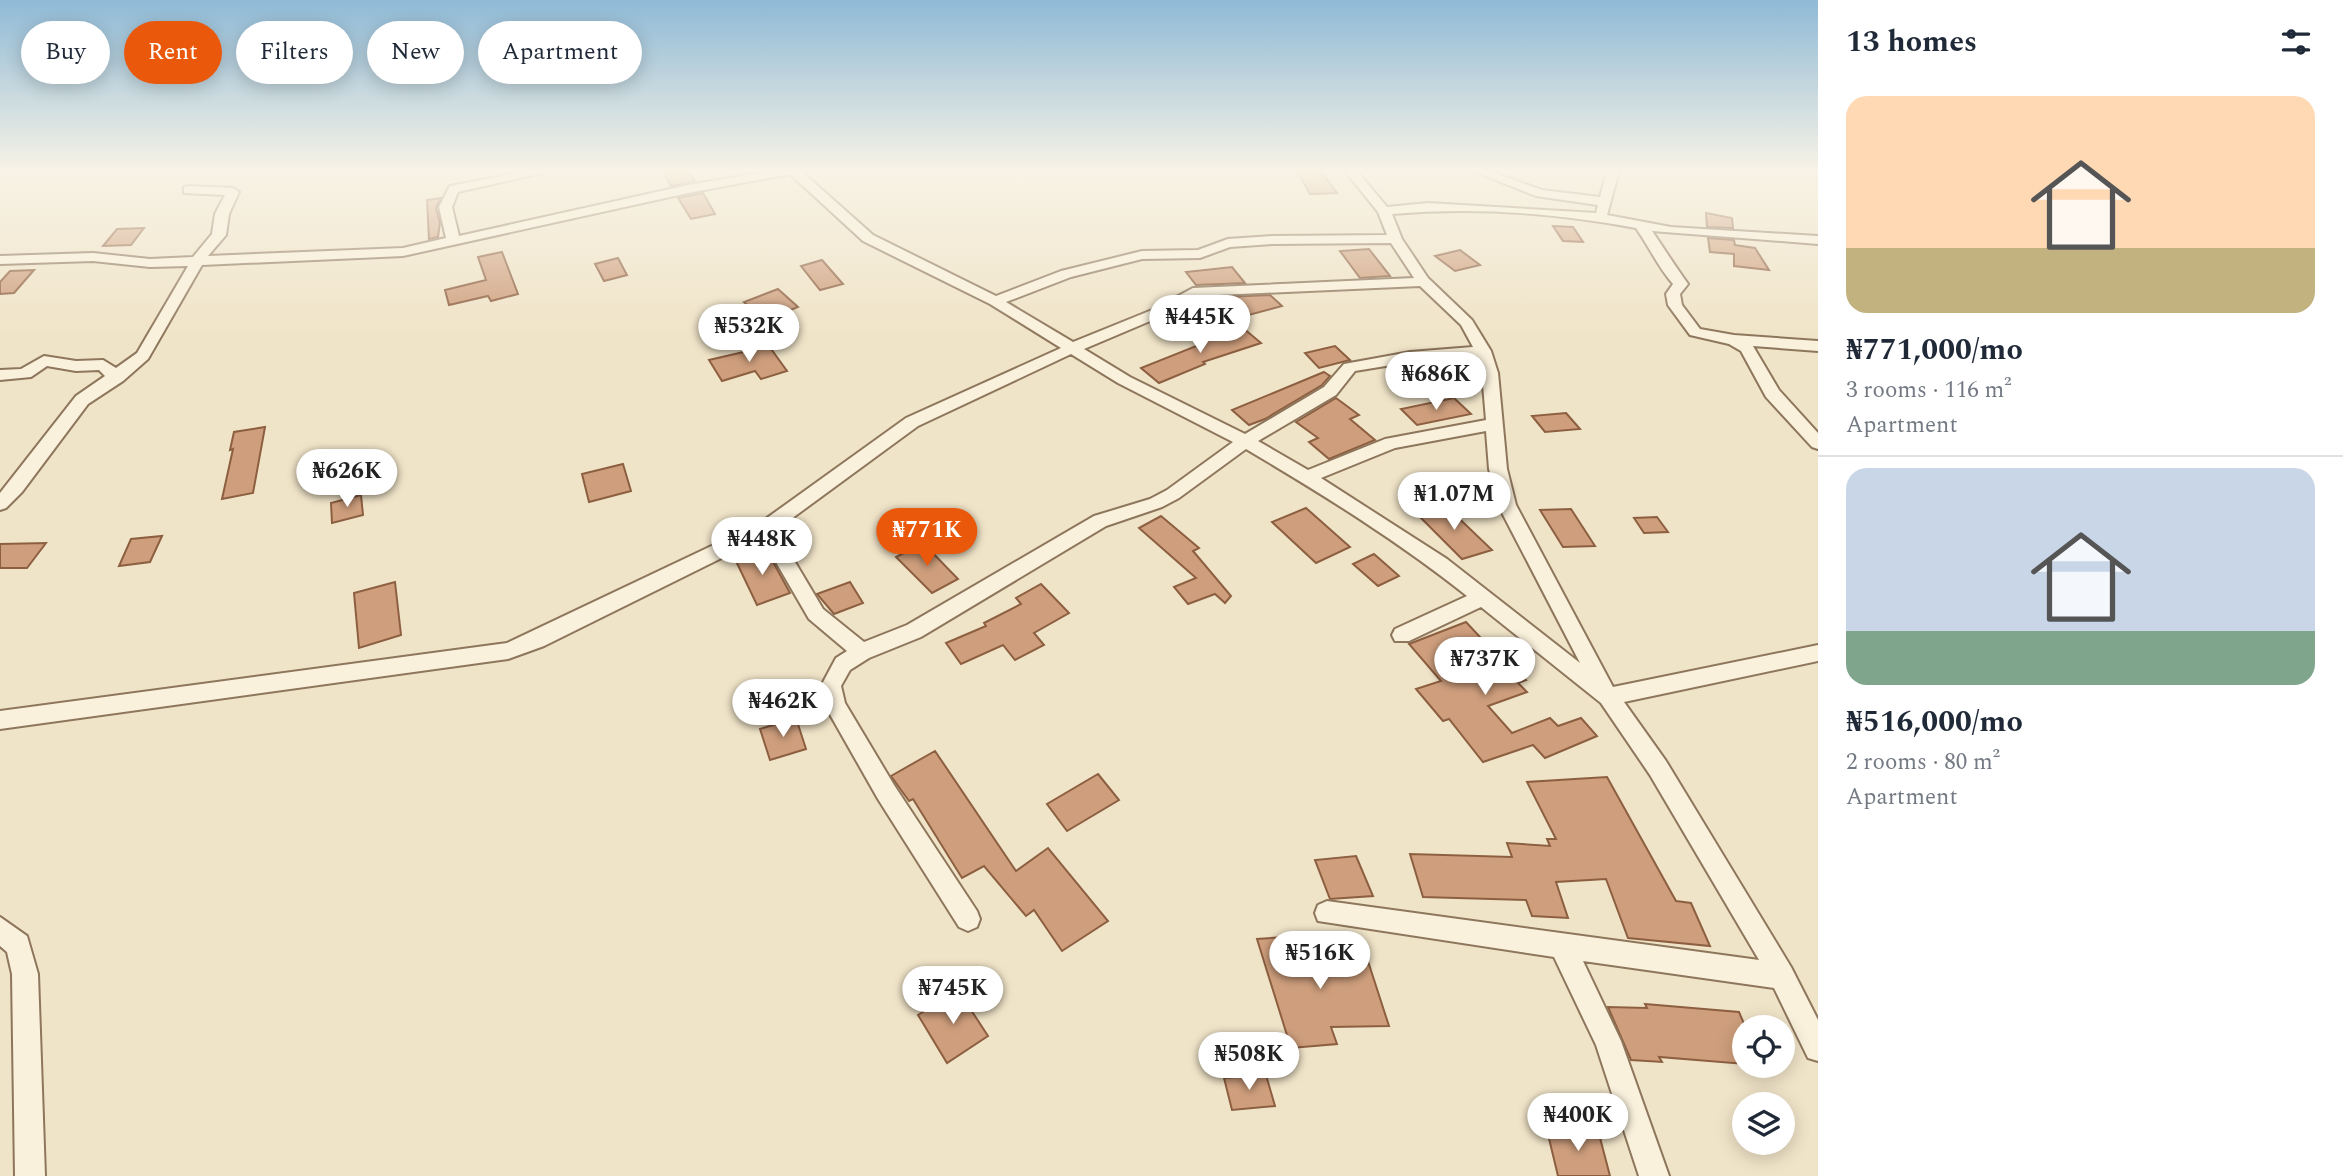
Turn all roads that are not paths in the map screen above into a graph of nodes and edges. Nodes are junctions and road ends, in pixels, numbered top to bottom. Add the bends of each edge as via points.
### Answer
1 (222, 226) edge
2 (450, 226) edge
3 (525, 226) edge
4 (854, 226) edge
5 (1390, 226) edge
6 (1638, 226) edge
7 (1642, 227) junction
8 (1395, 239) junction
9 (1818, 240) edge
10 (454, 242) junction
11 (200, 258) junction
12 (0, 260) edge
13 (1423, 281) junction
14 (995, 301) junction
15 (1734, 340) junction
16 (1818, 345) edge
17 (1075, 349) junction
18 (1483, 351) junction
19 (0, 375) edge
20 (117, 378) junction
21 (1494, 424) junction
22 (1245, 441) junction
23 (1818, 443) edge
24 (1307, 477) junction
25 (0, 504) edge
26 (766, 528) junction
27 (1484, 597) junction
28 (1402, 635) dead end
29 (862, 652) junction
30 (1818, 653) edge
31 (1608, 697) junction
32 (0, 720) edge
33 (1327, 913) dead end
34 (968, 919) dead end
35 (0, 929) edge
36 (1562, 946) junction
37 (1782, 976) junction
38 (1818, 1048) edge
39 (30, 1176) edge
40 (1654, 1176) edge

1 - 11 street
2 - 10 street
3 - 10 street
4 - 14 street via 904,259
5 - 8 street
6 - 7 street
7 - 9 street
7 - 15 street via 1681,284 1673,298 1689,327 1702,335
8 - 13 street
8 - 14 street via 1272,240 1228,243 1209,253 1142,256 1066,274
10 - 11 street via 389,253
11 - 12 street via 150,263 93,257
11 - 20 street via 143,356
13 - 17 street via 1193,292
13 - 18 street via 1467,323
14 - 17 street
15 - 16 street
15 - 23 street via 1747,348 1772,393
17 - 22 street via 1152,395
17 - 26 street via 912,422
18 - 21 street via 1490,373
18 - 22 street via 1350,367 1330,391
19 - 20 street via 24,374 44,360 103,365
20 - 25 street via 82,400
21 - 24 street via 1391,443
21 - 31 street via 1507,505
22 - 24 street
22 - 29 street via 1156,503 1114,514 914,631
24 - 27 street via 1389,528
26 - 29 street via 816,614
26 - 32 street via 508,651
27 - 28 street
27 - 31 street
29 - 34 street via 844,664 831,686 835,705
30 - 31 street
31 - 37 street via 1658,768
33 - 36 street
35 - 39 street via 18,945 25,974
36 - 37 street
36 - 40 street via 1608,1041
37 - 38 street

